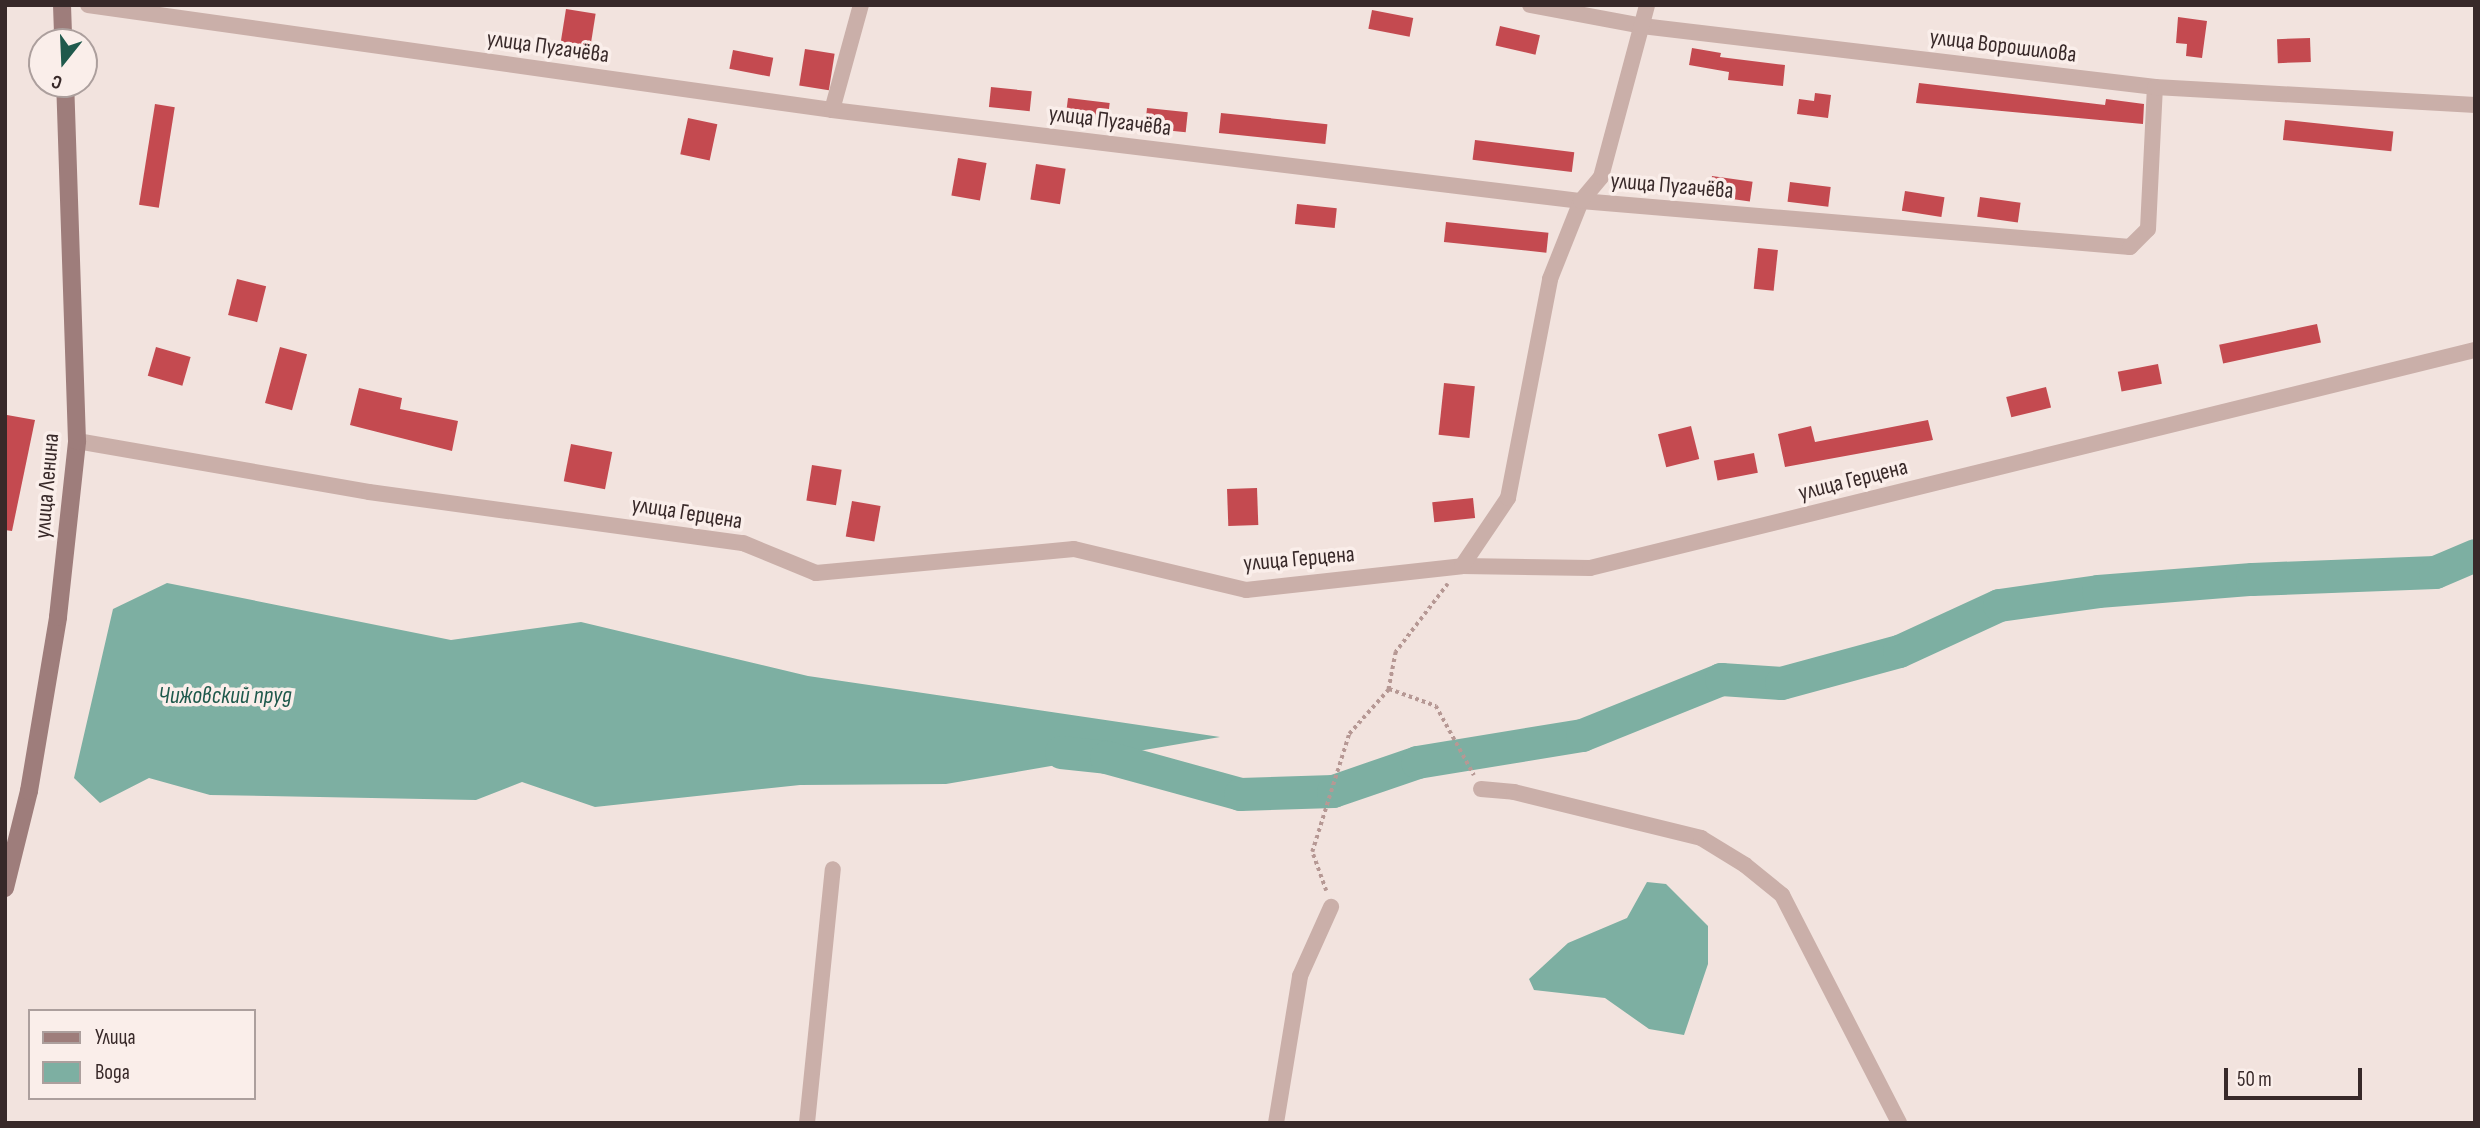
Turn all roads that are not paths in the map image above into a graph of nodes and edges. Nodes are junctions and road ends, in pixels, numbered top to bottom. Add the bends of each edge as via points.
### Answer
1 (62, 5) edge
2 (88, 5) edge
3 (861, 5) edge
4 (1530, 5) edge
5 (1647, 5) edge
6 (1642, 26) junction
7 (63, 28) edge
8 (2155, 86) junction
9 (65, 98) edge
10 (2475, 105) edge
11 (832, 110) junction
12 (1581, 201) junction
13 (2475, 350) edge
14 (77, 441) junction
15 (1462, 566) junction
16 (1481, 789) road end
17 (833, 869) dead end
18 (5, 888) edge
19 (1331, 907) road end
20 (807, 1123) edge
21 (1276, 1123) edge
22 (1899, 1123) edge

1 - 7 main road
2 - 11 street, улица Пугачёва
3 - 11 street
4 - 6 street, улица Ворошилова
5 - 6 street
6 - 8 street, улица Ворошилова
6 - 12 street via 1601,177
8 - 10 street, улица Ворошилова
8 - 12 street, улица Пугачёва via 2148,229 2130,247
9 - 14 main road, улица Ленина
11 - 12 street, улица Пугачёва
12 - 15 street via 1550,279 1508,498
13 - 15 street, улица Герцена via 1590,568
14 - 15 street, улица Герцена via 369,492 743,542 816,573 1074,549 1246,590
14 - 18 main road, улица Ленина via 58,617 29,791
16 - 22 street via 1514,792 1701,838 1745,864 1782,895
17 - 20 street
19 - 21 street via 1300,976

